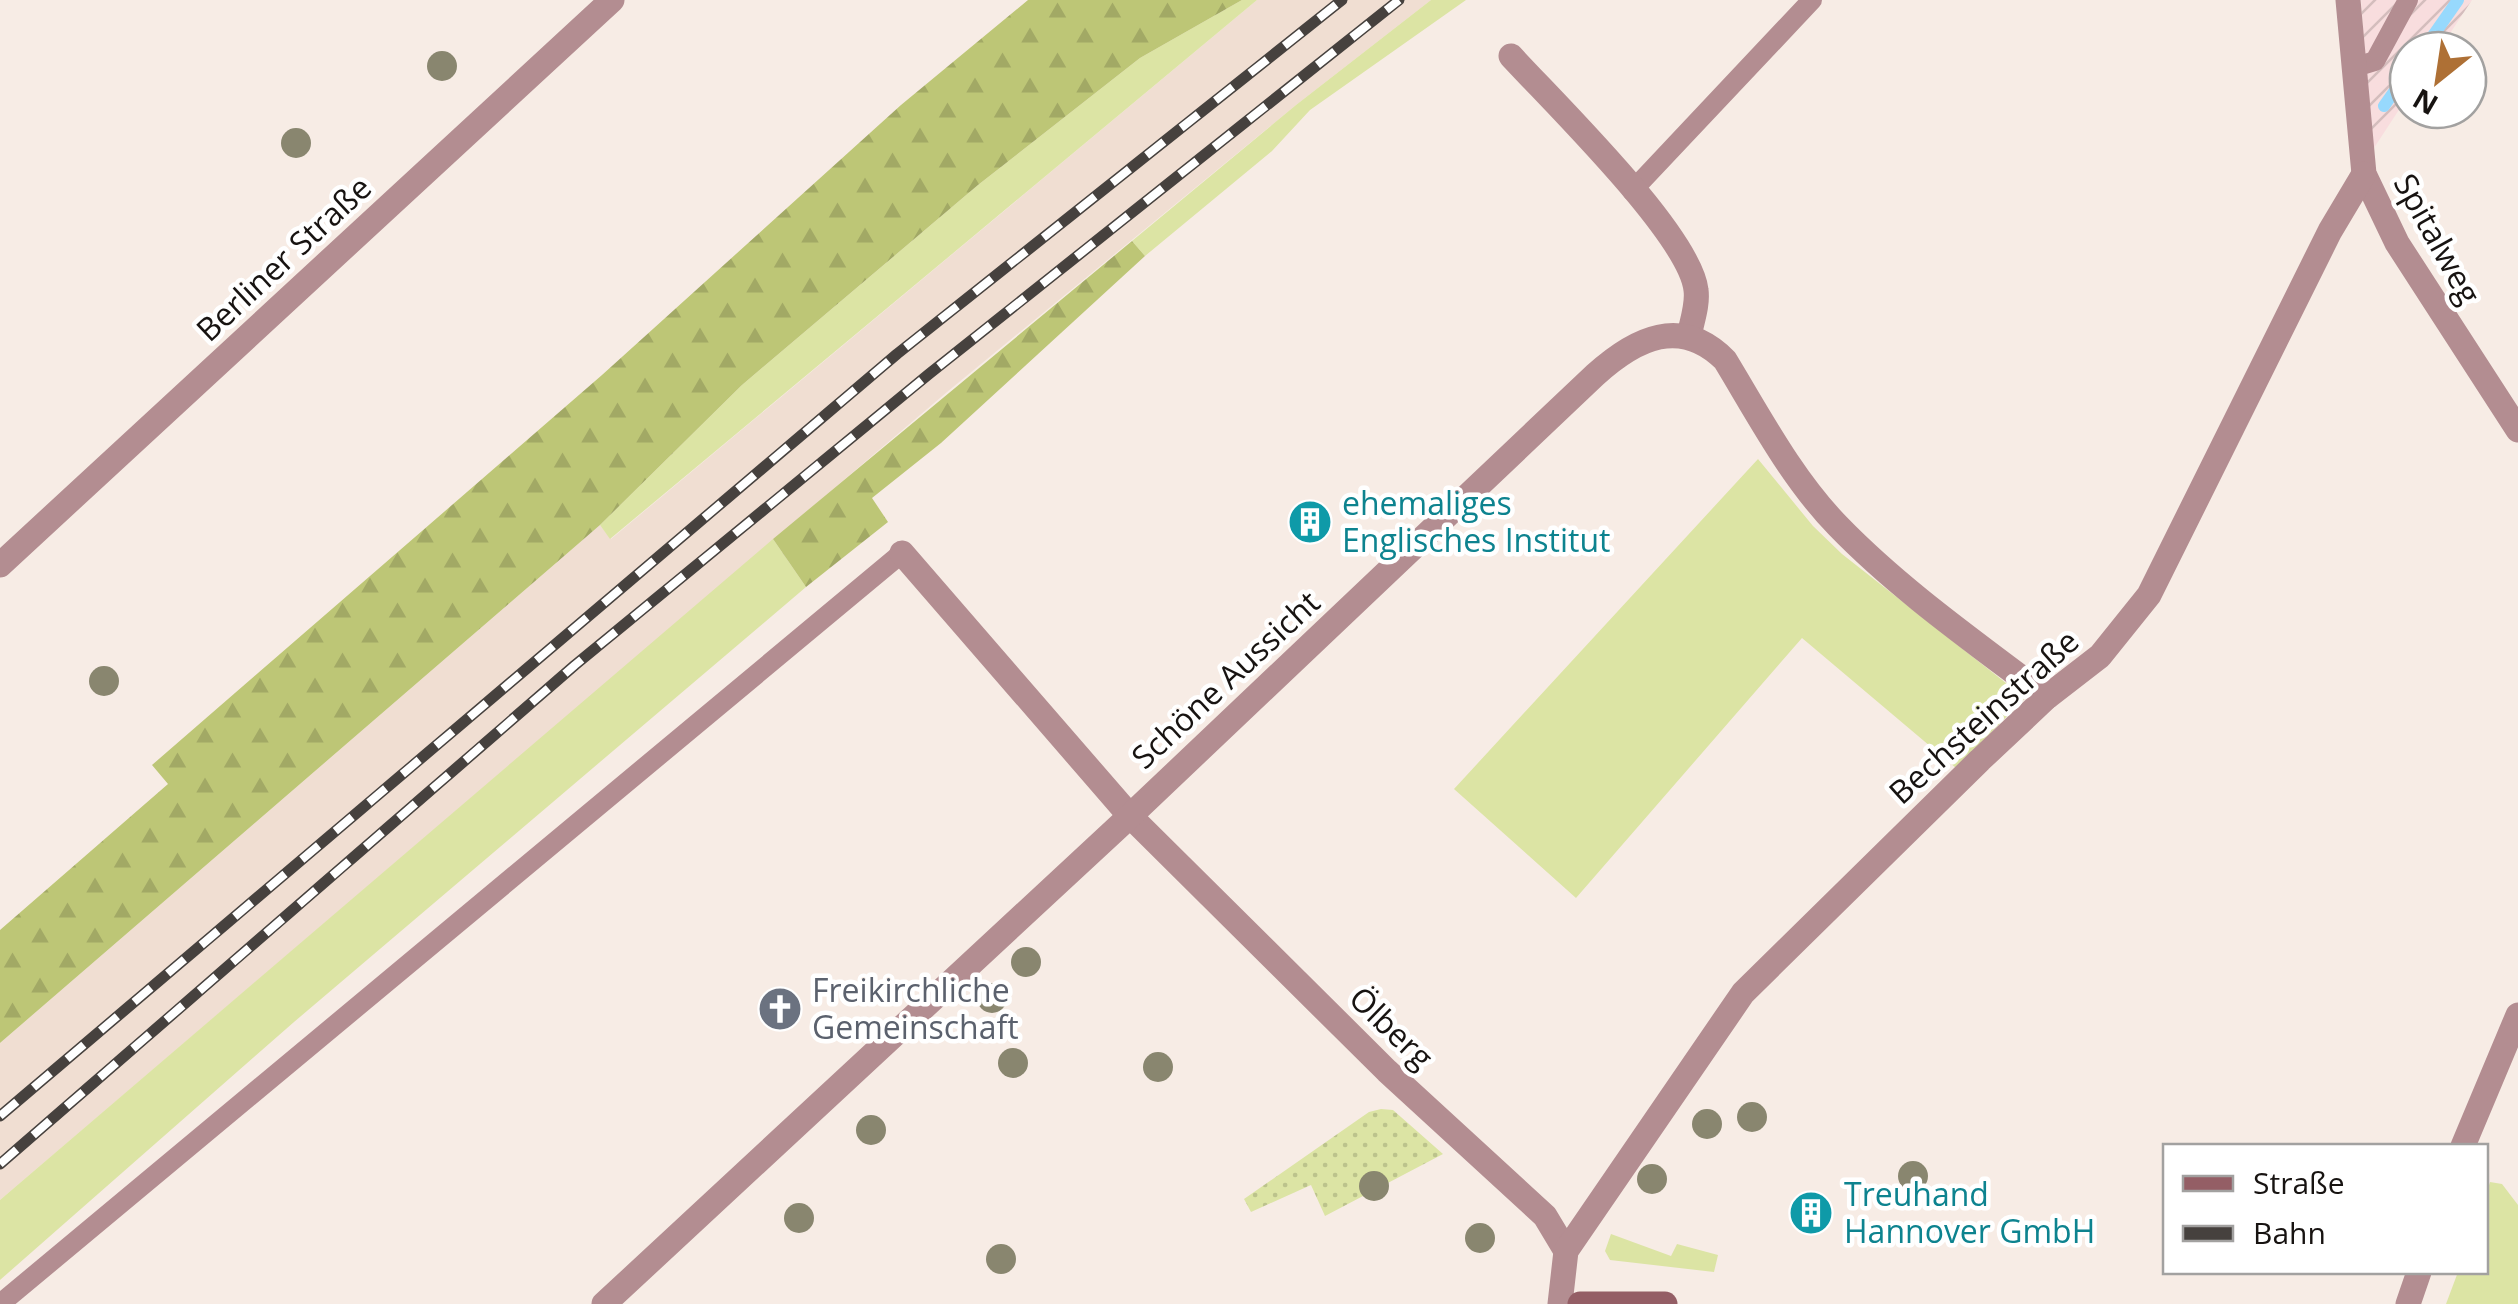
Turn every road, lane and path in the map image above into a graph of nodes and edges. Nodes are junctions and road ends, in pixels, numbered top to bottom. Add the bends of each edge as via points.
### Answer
1 (612, 0) edge
2 (1812, 0) edge
3 (2348, 0) edge
4 (2408, 0) edge
5 (1512, 56) dead end
6 (2352, 68) junction
7 (2364, 174) junction
8 (1632, 191) junction
9 (1689, 336) junction
10 (2518, 430) edge
11 (902, 553) joint
12 (0, 565) edge
13 (2047, 697) junction
14 (1130, 816) junction
15 (2518, 1015) edge
16 (2464, 1144) edge
17 (1566, 1251) junction
18 (2418, 1274) edge
19 (0, 1304) edge
20 (604, 1304) edge
21 (1560, 1304) edge
22 (1580, 1304) edge
23 (1665, 1304) edge
24 (2408, 1304) edge

1 - 12 street, Berliner Straße
2 - 8 lane
3 - 6 street, Spitalweg
4 - 6 lane via 2375,60
5 - 8 street
6 - 7 street, Spitalweg
7 - 10 street, Spitalweg via 2397,242
7 - 13 street, Bechsteinstraße via 2148,595 2100,656
8 - 9 street via 1689,266 1696,290
9 - 13 street via 1725,360 1837,526
9 - 14 street, Schöne Aussicht via 1666,336 1620,352
11 - 14 street, Schöne Aussicht
11 - 19 lane
13 - 17 street, Bechsteinstraße via 1743,993
14 - 17 street, Ölberg via 1387,1071 1545,1216
14 - 20 street, Schöne Aussicht
15 - 16 street
17 - 21 street
18 - 24 street
22 - 23 main road

